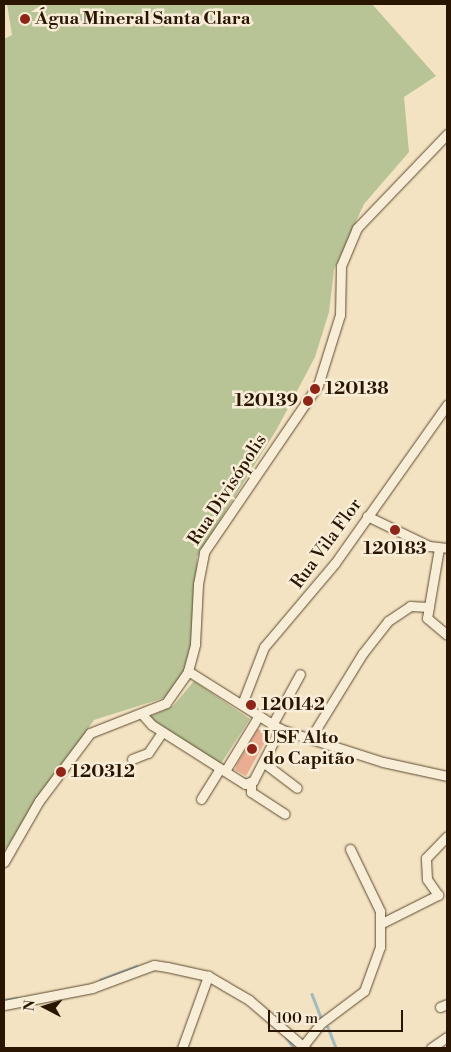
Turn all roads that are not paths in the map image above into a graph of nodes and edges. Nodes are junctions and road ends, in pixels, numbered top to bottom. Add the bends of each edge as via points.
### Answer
1 (447, 134) edge
2 (447, 405) edge
3 (367, 516) junction
4 (443, 548) edge
5 (429, 607) junction
6 (447, 635) edge
7 (188, 671) junction
8 (300, 674) dead end
9 (242, 704) junction
10 (142, 714) junction
11 (258, 717) junction
12 (276, 727) junction
13 (162, 732) junction
14 (310, 739) junction
15 (132, 759) dead end
16 (264, 762) junction
17 (222, 770) junction
18 (447, 776) edge
19 (248, 784) junction
20 (297, 788) dead end
21 (200, 799) dead end
22 (285, 814) dead end
23 (447, 836) edge
24 (350, 848) dead end
25 (4, 862) edge
26 (382, 923) junction
27 (208, 976) junction
28 (4, 1005) edge
29 (447, 1037) edge
30 (304, 1047) edge
31 (182, 1048) edge
32 (431, 1048) edge

1 - 7 street, Rua Divisópolis via 357,228 341,266 340,315 318,384 204,552 198,584 195,644
2 - 3 street, Rua Vila Flor
3 - 4 street
3 - 9 street, Rua Vila Flor via 307,599 264,647
4 - 5 street
5 - 6 street via 427,621
5 - 14 street via 410,606 388,620
7 - 9 street
7 - 10 street, Rua Divisópolis via 166,703
8 - 12 street
9 - 11 street
10 - 13 street
10 - 25 street, Rua Divisópolis via 90,733 39,801
11 - 12 street
11 - 17 street
12 - 14 street
12 - 16 street
13 - 15 street via 148,753
13 - 17 street
14 - 18 street via 400,767
16 - 19 street
16 - 20 street
17 - 19 street
17 - 21 street
19 - 22 street via 251,792
23 - 26 street via 426,858 427,878 438,895
24 - 26 street
26 - 30 street via 380,947 364,991 320,1024
27 - 28 street via 154,965 92,988
27 - 30 street via 249,1000
27 - 31 street
29 - 32 street

